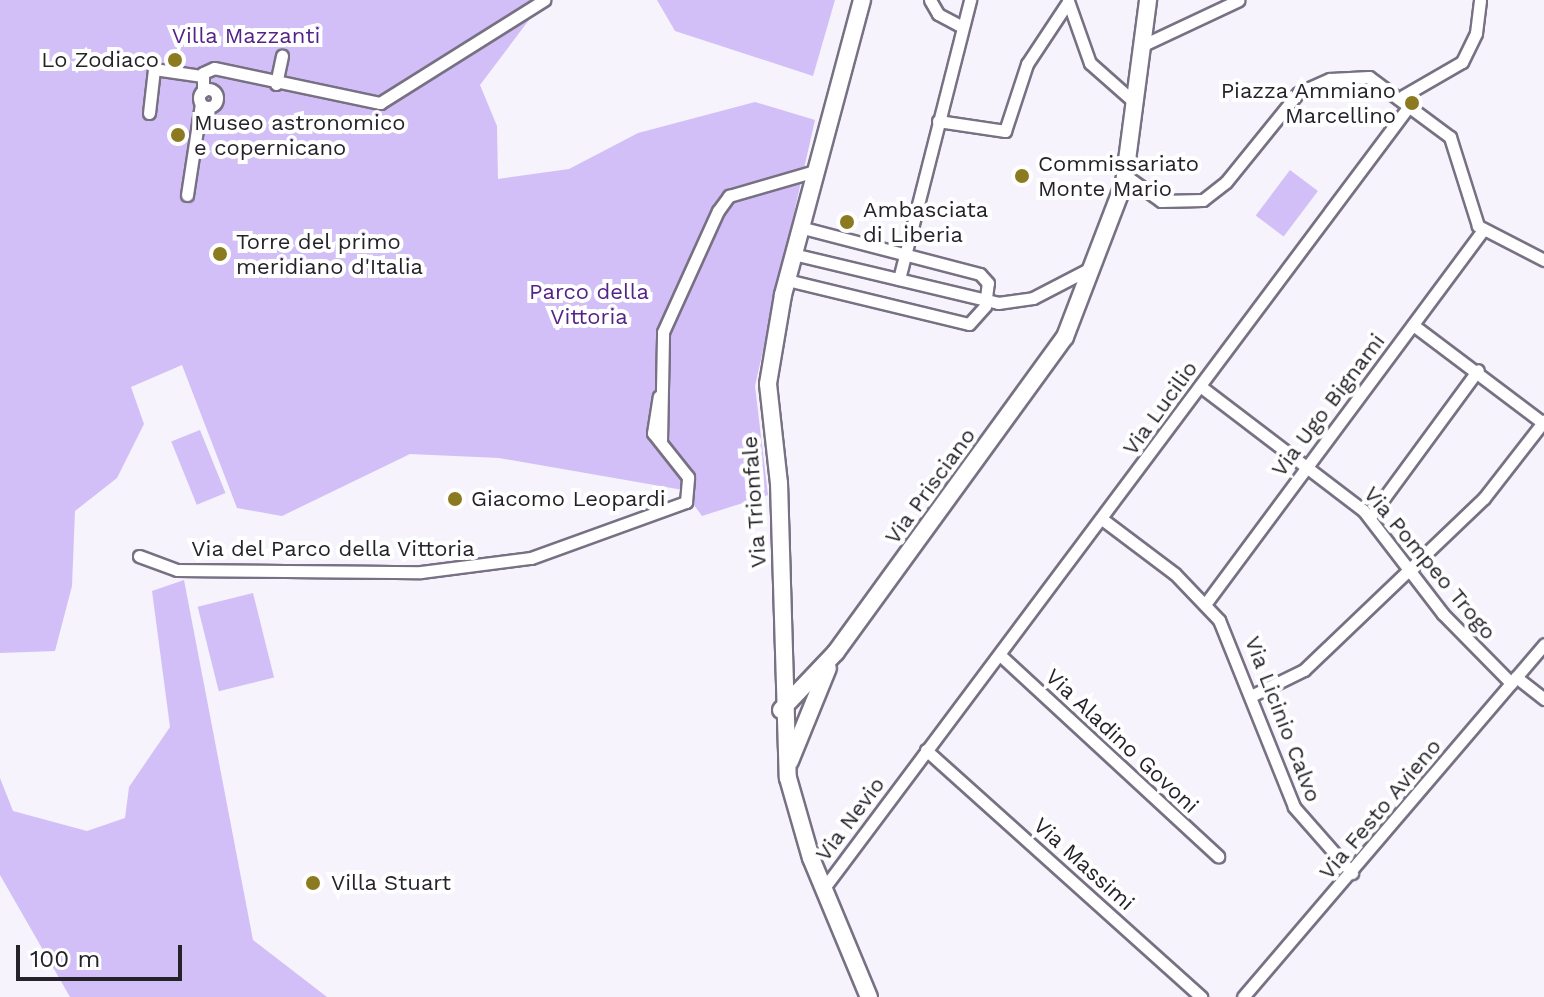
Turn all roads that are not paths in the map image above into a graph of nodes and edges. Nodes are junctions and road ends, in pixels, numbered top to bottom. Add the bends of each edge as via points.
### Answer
1 (544, 0) edge
2 (862, 0) edge
3 (930, 0) edge
4 (970, 0) edge
5 (1148, 0) edge
6 (1239, 0) edge
7 (1480, 0) edge
8 (1068, 1) edge
9 (962, 27) junction
10 (1137, 48) junction
11 (282, 56) dead end
12 (202, 76) junction
13 (276, 84) junction
14 (1404, 96) junction
15 (1132, 100) junction
16 (149, 113) dead end
17 (938, 121) junction
18 (815, 171) junction
19 (1126, 176) junction
20 (187, 195) dead end
21 (800, 227) junction
22 (1482, 231) junction
23 (793, 254) junction
24 (905, 254) junction
25 (1544, 260) edge
26 (1089, 269) junction
27 (899, 279) junction
28 (787, 280) junction
29 (986, 301) junction
30 (1413, 325) junction
31 (1478, 370) junction
32 (1200, 386) junction
33 (1543, 422) edge
34 (1308, 465) junction
35 (1370, 517) junction
36 (1102, 519) junction
37 (139, 556) dead end
38 (1407, 565) junction
39 (1206, 603) junction
40 (1544, 644) edge
41 (836, 652) junction
42 (1000, 655) junction
43 (1514, 680) junction
44 (1253, 695) junction
45 (1544, 699) edge
46 (781, 710) junction
47 (926, 750) junction
48 (787, 770) junction
49 (1218, 856) dead end
50 (1352, 873) junction
51 (824, 888) junction
52 (869, 997) edge
53 (1201, 997) edge
54 (1243, 997) edge

1 - 13 street via 380,103
2 - 18 main road, Via Trionfale
3 - 9 street via 938,14
4 - 9 street
5 - 10 main road, Via Prisciano
6 - 10 street
7 - 14 street via 1465,57 1448,73 1416,83
8 - 15 street via 1090,63
8 - 17 street via 1027,64 1005,131
9 - 17 street
10 - 15 main road, Via Prisciano
11 - 13 street
12 - 13 street via 214,68
12 - 16 street via 154,69
12 - 20 street via 203,91 216,99 201,104
14 - 19 street via 1362,76 1305,87 1222,187 1198,202 1157,199
14 - 22 street via 1455,147
14 - 32 street, Via Lucilio via 1402,117
15 - 19 main road, Via Prisciano
17 - 24 street
18 - 21 main road, Via Trionfale
18 - 37 street, Via del Parco della Vittoria via 723,201 663,332 653,425 688,477 684,505 500,566 198,570
19 - 26 main road, Via Prisciano
21 - 23 main road, Via Trionfale
21 - 24 street
22 - 25 street
22 - 30 street, Via Ugo Bignami
23 - 27 street
23 - 28 main road, Via Trionfale
24 - 27 street
24 - 29 street via 983,275
26 - 29 street via 1033,298
26 - 41 main road, Via Prisciano via 1060,345
27 - 29 street
28 - 29 street via 967,324 977,322
28 - 46 main road, Via Trionfale via 768,384 782,553
30 - 31 street
30 - 34 street, Via Ugo Bignami
31 - 33 street
31 - 35 street
32 - 34 street, Via Pompeo Trogo
32 - 36 street, Via Lucilio
33 - 38 street via 1484,498
34 - 35 street, Via Pompeo Trogo
34 - 39 street, Via Ugo Bignami
35 - 38 street, Via Pompeo Trogo
36 - 39 street, Via Licinio Calvo
36 - 42 street, Via Lucilio
38 - 43 street, Via Pompeo Trogo via 1452,625
38 - 44 street via 1296,677
39 - 44 street, Via Licinio Calvo
40 - 43 street, Via Festo Avieno
41 - 46 main road, Via Prisciano
41 - 48 main road, Via Prisciano
42 - 47 street, Via Lucilio
42 - 49 street, Via Aladino Govoni
43 - 45 street, Via Pompeo Trogo
43 - 50 street, Via Festo Avieno
44 - 50 street, Via Licinio Calvo via 1301,820
46 - 48 main road, Via Trionfale
47 - 51 street, Via Nevio
47 - 53 street, Via Massimi
48 - 51 main road, Via Trionfale
50 - 54 street, Via Festo Avieno
51 - 52 main road, Via Trionfale

